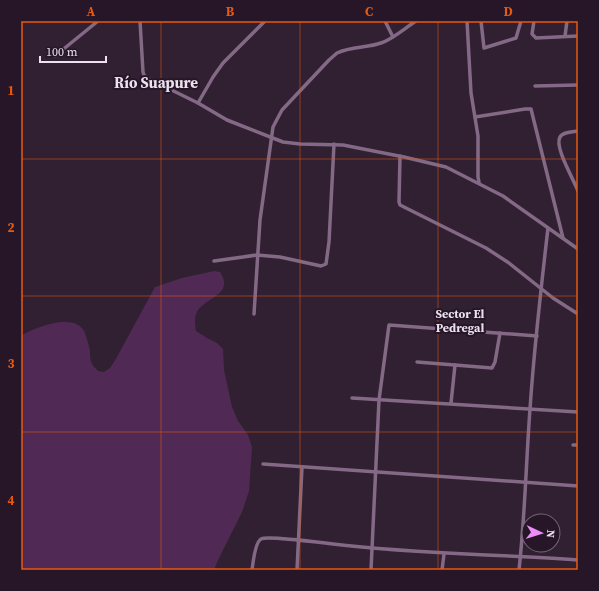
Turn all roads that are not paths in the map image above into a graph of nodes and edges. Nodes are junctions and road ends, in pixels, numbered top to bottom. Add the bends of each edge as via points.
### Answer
1 (98, 21) edge
2 (140, 21) edge
3 (265, 21) edge
4 (385, 21) edge
5 (416, 21) edge
6 (467, 21) edge
7 (481, 21) edge
8 (521, 21) edge
9 (534, 21) edge
10 (567, 21) edge
11 (393, 36) junction
12 (565, 36) junction
13 (578, 36) edge
14 (56, 56) dead end
15 (578, 85) edge
16 (535, 86) dead end
17 (198, 103) junction
18 (475, 117) junction
19 (578, 132) edge
20 (271, 137) junction
21 (334, 144) junction
22 (400, 156) junction
23 (479, 182) junction
24 (578, 191) edge
25 (548, 228) junction
26 (563, 238) junction
27 (578, 250) edge
28 (257, 255) junction
29 (214, 261) dead end
30 (541, 288) junction
31 (254, 314) dead end
32 (578, 314) edge
33 (500, 333) junction
34 (537, 336) junction
35 (417, 362) dead end
36 (455, 365) junction
37 (352, 398) dead end
38 (379, 400) junction
39 (451, 403) junction
40 (530, 408) junction
41 (578, 412) edge
42 (573, 445) dead end
43 (578, 445) edge
44 (263, 464) dead end
45 (302, 467) junction
46 (376, 472) junction
47 (525, 482) junction
48 (578, 486) edge
49 (298, 540) junction
50 (372, 548) junction
51 (444, 554) junction
52 (520, 556) junction
53 (578, 560) edge
54 (252, 570) edge
55 (297, 570) edge
56 (371, 570) edge
57 (442, 570) edge
58 (519, 570) edge

1 - 14 street
2 - 17 street via 144,75
3 - 17 street via 223,63
4 - 11 street
5 - 11 street
6 - 18 street
7 - 8 street via 484,48 516,38
9 - 12 street via 533,37
10 - 12 street
11 - 20 street via 380,43 346,49 329,60 282,110
12 - 13 street
15 - 16 street
17 - 20 street via 227,120
18 - 23 street
18 - 26 street via 531,109
19 - 24 street via 562,135 559,145
20 - 21 street via 295,144
20 - 28 street
21 - 22 street
21 - 28 street via 326,264 321,266
22 - 23 street via 446,167
22 - 30 street via 400,206 486,248
23 - 25 street
25 - 26 street
25 - 30 street
26 - 27 street
28 - 29 street
28 - 31 street
30 - 32 street
30 - 34 street
33 - 34 street
33 - 36 street via 496,362 492,368
33 - 38 street via 389,325
34 - 40 street
35 - 36 street
36 - 39 street
37 - 38 street
38 - 39 street
38 - 46 street
39 - 40 street
40 - 41 street
40 - 47 street
42 - 43 street
44 - 45 street
45 - 46 street
45 - 49 street
46 - 47 street
46 - 50 street
47 - 48 street
47 - 52 street
49 - 50 street
49 - 54 street via 261,538 257,544
49 - 55 street
50 - 51 street
50 - 56 street
51 - 52 street
51 - 57 street
52 - 53 street
52 - 58 street

